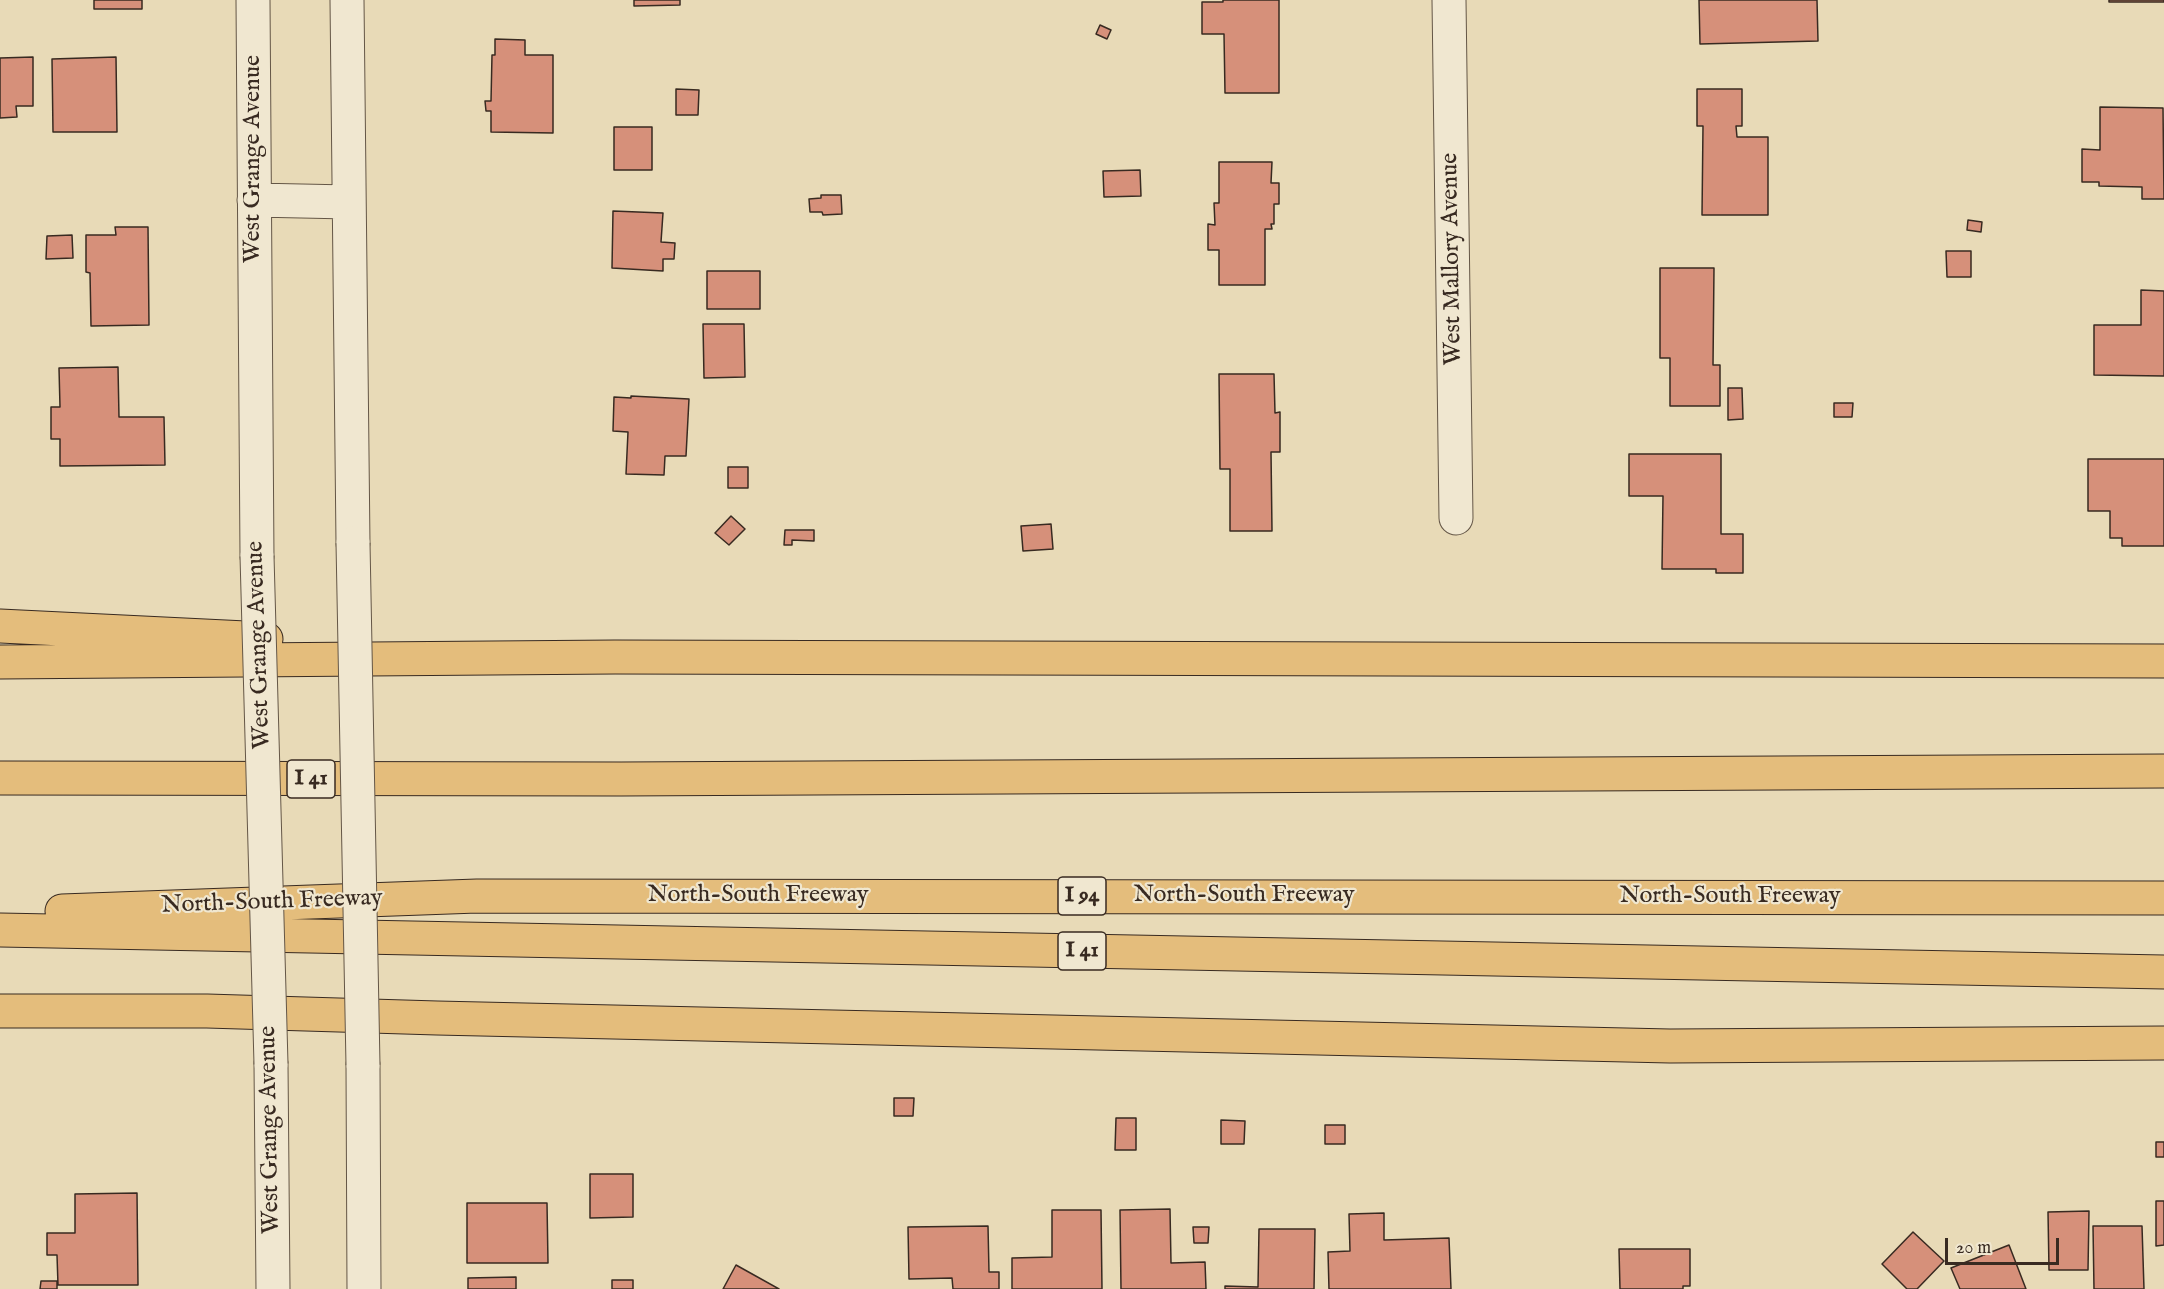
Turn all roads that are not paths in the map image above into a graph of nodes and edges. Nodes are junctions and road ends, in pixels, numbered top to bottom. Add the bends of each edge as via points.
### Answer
1 (253, 0) edge
2 (347, 0) edge
3 (1449, 0) edge
4 (254, 200) junction
5 (349, 202) junction
6 (1456, 518) dead end
7 (0, 626) edge
8 (615, 657) junction
9 (2164, 661) edge
10 (0, 662) edge
11 (2164, 771) edge
12 (0, 778) edge
13 (2164, 898) edge
14 (0, 913) edge
15 (0, 930) edge
16 (2164, 972) edge
17 (0, 1011) edge
18 (2164, 1043) edge
19 (273, 1289) edge
20 (364, 1289) edge

1 - 4 street, West Grange Avenue
2 - 5 street
3 - 6 street, West Mallory Avenue
4 - 5 street
4 - 19 street, West Grange Avenue, bridge via 257,556
5 - 20 street, bridge
7 - 8 highway
8 - 9 highway
8 - 10 highway
11 - 12 highway, I 41 via 645,779
13 - 14 highway, North-South Freeway / I 94 via 477,896
15 - 16 highway, I 41
17 - 18 highway via 207,1011 1670,1046

